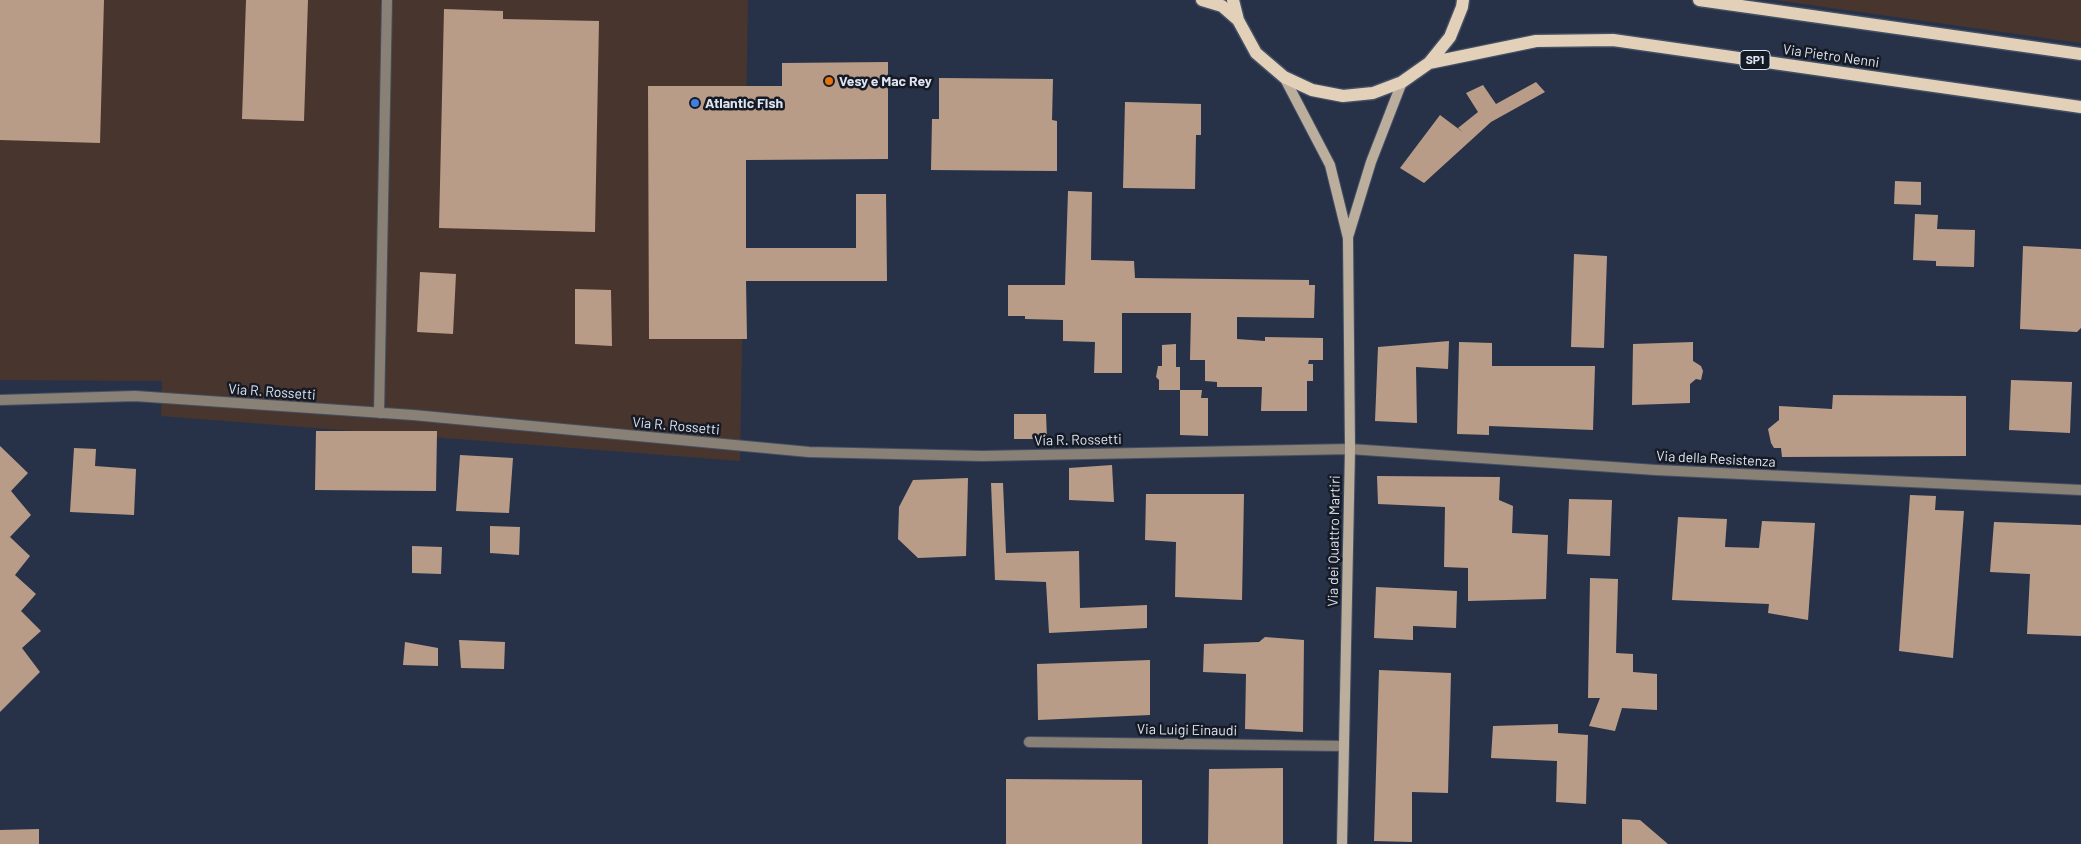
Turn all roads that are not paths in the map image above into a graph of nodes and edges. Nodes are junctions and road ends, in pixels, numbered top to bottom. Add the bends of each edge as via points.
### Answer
1 (387, 0) edge
2 (1202, 0) edge
3 (1233, 0) edge
4 (1463, 0) edge
5 (1699, 0) edge
6 (1238, 20) junction
7 (2081, 54) edge
8 (1430, 63) junction
9 (1284, 77) junction
10 (1402, 82) junction
11 (2081, 107) edge
12 (1348, 238) junction
13 (0, 400) edge
14 (379, 413) junction
15 (1350, 449) junction
16 (2081, 490) edge
17 (1030, 742) dead end
18 (1344, 746) junction
19 (1342, 844) edge

1 - 14 street
2 - 6 main road via 1222,6
3 - 6 main road
4 - 8 main road via 1450,37
5 - 7 main road
6 - 9 main road via 1256,53
8 - 10 main road
8 - 11 main road, Via Pietro Nenni / SP1 via 1536,41 1613,40
9 - 10 main road via 1312,90 1343,96 1373,93
9 - 12 street, Via dei Quattro Martiri via 1330,165
10 - 12 street, Via dei Quattro Martiri via 1371,162
12 - 15 street, Via dei Quattro Martiri
13 - 14 street, Via R. Rossetti via 135,396
14 - 15 street, Via R. Rossetti via 809,452 982,456
15 - 16 street, Via della Resistenza via 1656,470
15 - 18 street, Via dei Quattro Martiri
17 - 18 street, Via Luigi Einaudi
18 - 19 street, Via dei Quattro Martiri

